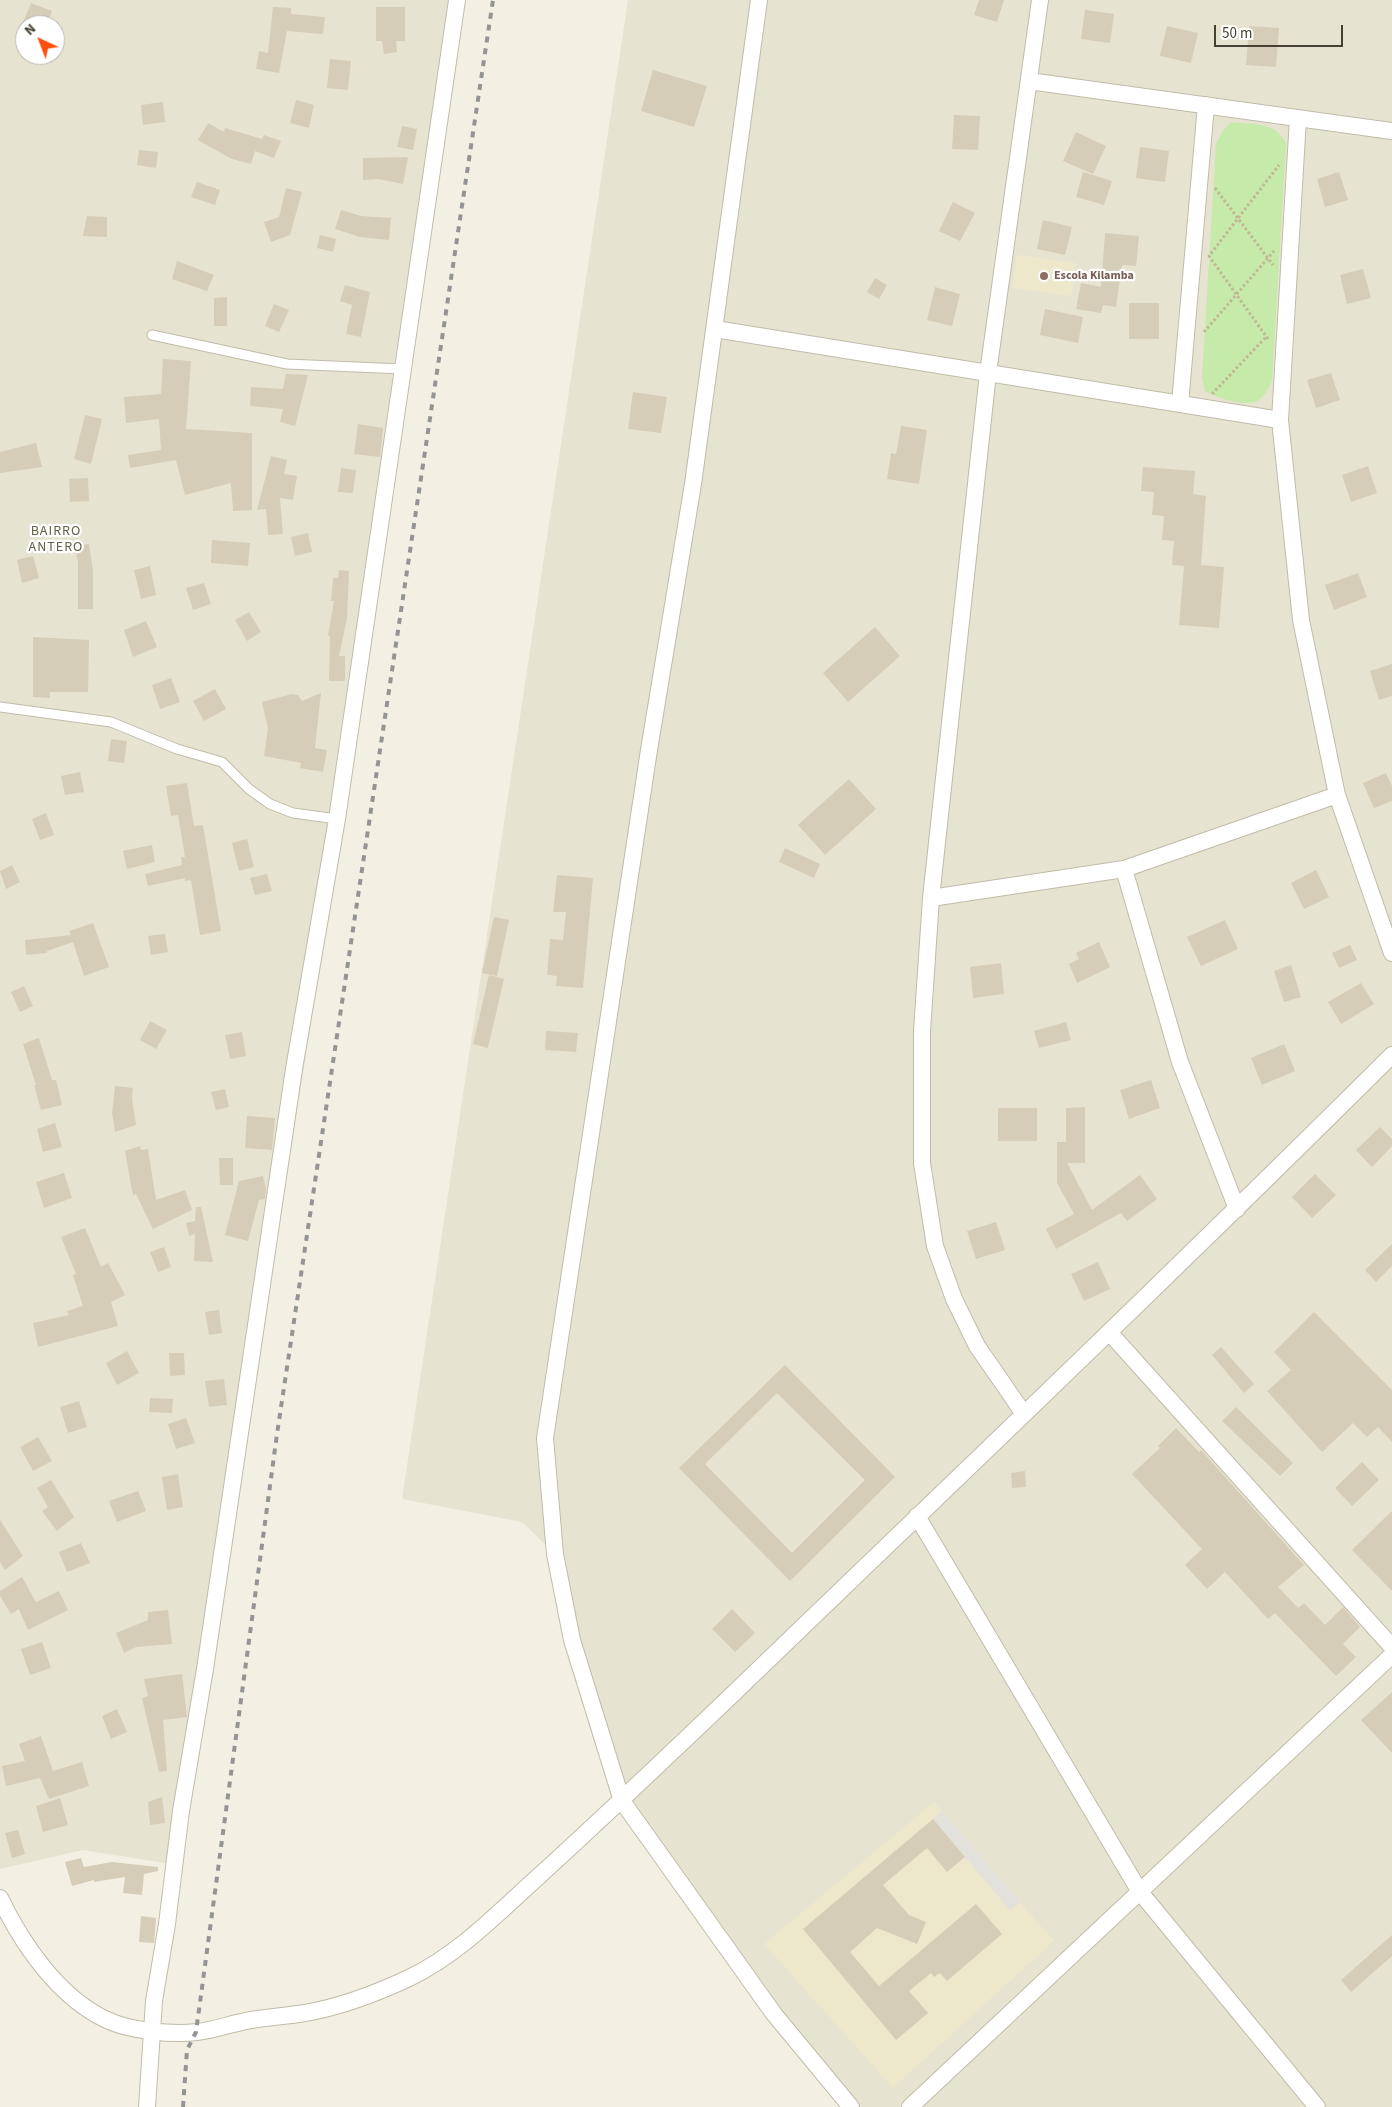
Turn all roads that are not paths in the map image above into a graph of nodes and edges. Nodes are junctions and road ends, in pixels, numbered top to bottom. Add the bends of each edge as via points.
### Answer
1 (457, 0) edge
2 (759, 0) edge
3 (1040, 0) edge
4 (1029, 80) junction
5 (1206, 105) junction
6 (1298, 118) junction
7 (1392, 131) edge
8 (715, 329) junction
9 (152, 335) dead end
10 (402, 369) junction
11 (988, 373) junction
12 (1180, 404) junction
13 (1280, 420) junction
14 (0, 708) edge
15 (1337, 795) junction
16 (337, 819) junction
17 (1124, 869) junction
18 (931, 898) junction
19 (1392, 953) edge
20 (1392, 1055) edge
21 (1237, 1209) junction
22 (1109, 1332) junction
23 (1024, 1414) junction
24 (917, 1516) junction
25 (1392, 1647) edge
26 (1392, 1655) edge
27 (622, 1801) junction
28 (1140, 1892) junction
29 (0, 1898) edge
30 (151, 2031) junction
31 (146, 2107) edge
32 (851, 2107) edge
33 (910, 2107) edge
34 (1317, 2107) edge

1 - 10 street
2 - 8 street
3 - 4 street
4 - 5 street
4 - 11 street
5 - 6 street
5 - 12 street
6 - 7 street
6 - 13 street
8 - 11 street
8 - 27 street via 545,1438 555,1554 572,1640
9 - 10 lane via 287,364
10 - 16 street
11 - 12 street
11 - 18 street
12 - 13 street
13 - 15 street via 1301,620
14 - 16 lane via 110,722 177,749 222,762 249,789 270,804 293,814
15 - 17 street
15 - 19 street
16 - 30 street via 294,1069 181,1811
17 - 18 street
17 - 21 street via 1180,1062
18 - 23 street via 922,1031 922,1163 935,1246 954,1299 977,1346
20 - 21 street
21 - 22 street
22 - 23 street
22 - 25 street
23 - 24 street
24 - 27 street
24 - 28 street
26 - 28 street
27 - 30 street via 464,1944 412,1977 310,2012 196,2032
27 - 32 street via 774,2014
28 - 33 street
28 - 34 street
29 - 30 street via 12,1924 70,1995 90,2012 111,2023
30 - 31 street

